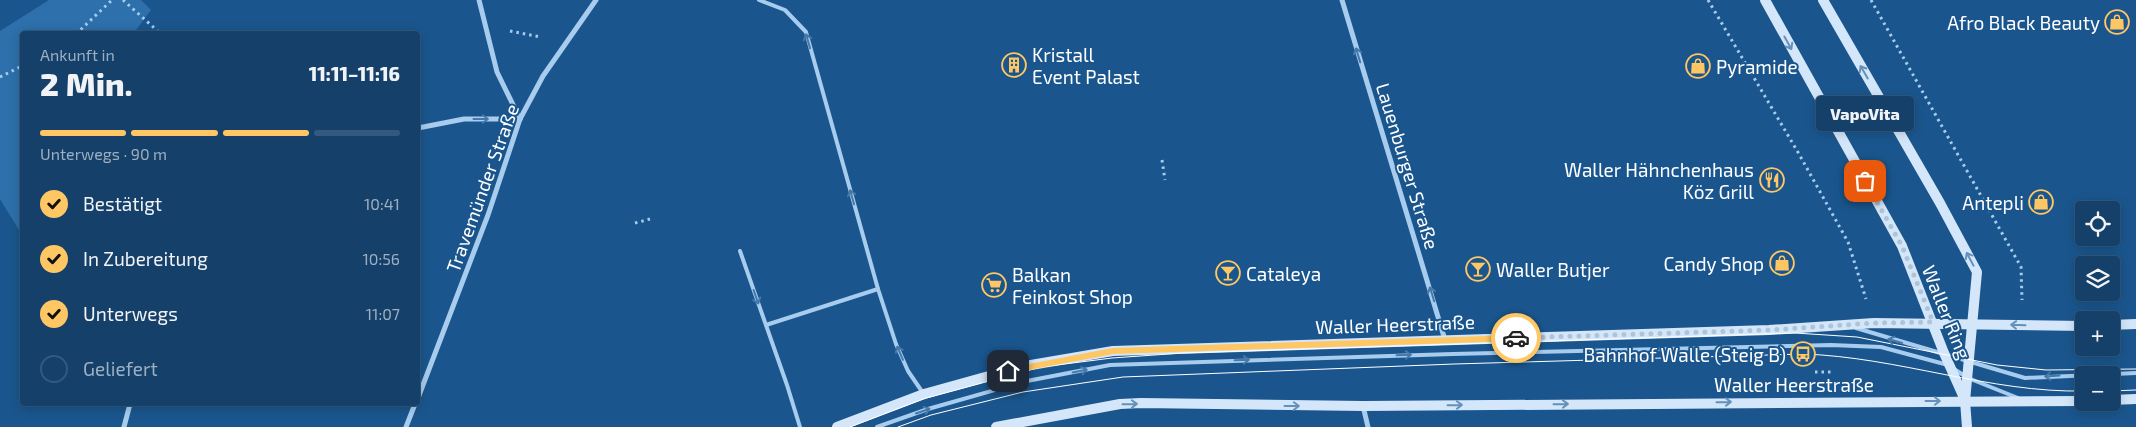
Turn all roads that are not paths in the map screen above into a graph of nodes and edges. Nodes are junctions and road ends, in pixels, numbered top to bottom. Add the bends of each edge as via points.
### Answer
1 (479, 0) edge
2 (596, 0) edge
3 (759, 0) edge
4 (1342, 0) edge
5 (1765, 0) edge
6 (1823, 0) edge
7 (520, 119) junction
8 (420, 128) edge
9 (740, 251) dead end
10 (878, 289) junction
11 (1933, 322) junction
12 (1972, 323) junction
13 (2136, 324) edge
14 (766, 325) junction
15 (1847, 325) junction
16 (2120, 325) edge
17 (2075, 326) edge
18 (1446, 340) junction
19 (1945, 355) junction
20 (1968, 362) junction
21 (1950, 366) junction
22 (2136, 373) edge
23 (1968, 378) junction
24 (420, 393) edge
25 (924, 394) junction
26 (2136, 399) edge
27 (2075, 400) edge
28 (2120, 400) edge
29 (1965, 401) junction
30 (2028, 402) junction
31 (129, 406) edge
32 (414, 406) edge
33 (1363, 406) junction
34 (124, 427) edge
35 (406, 427) edge
36 (800, 427) edge
37 (837, 427) edge
38 (877, 427) edge
39 (996, 427) edge
40 (1368, 427) edge
41 (1967, 427) edge

1 - 7 street via 497,72
2 - 7 street, Travemünder Straße via 543,76
10 -> 3 lane via 806,32 785,10
18 -> 4 street, Lauenburger Straße
5 -> 11 main road, Waller Ring via 1902,246
12 -> 6 main road, Waller Ring via 1977,272
8 -> 7 street via 464,119
7 - 24 street, Travemünder Straße via 488,215
9 -> 14 lane
10 - 14 lane
25 -> 10 lane via 908,371 896,344
11 - 12 main road, Waller Heerstraße
11 - 15 main road, Waller Heerstraße
11 - 19 main road, Waller Ring
17 -> 12 main road, Waller Heerstraße
12 - 20 main road, Waller Ring
13 - 16 main road
14 - 36 lane
15 - 18 main road, Waller Heerstraße
19 -> 15 lane
18 - 25 main road, Waller Heerstraße via 1113,351 1025,366
19 - 20 lane
19 - 21 main road, Waller Ring
22 -> 20 lane via 2025,378
20 - 23 main road, Waller Ring
21 - 23 lane
21 - 29 main road, Waller Ring
38 -> 21 lane via 1027,381 1110,365 1831,345 1881,347
23 - 29 main road, Waller Ring
23 - 30 lane
25 - 37 main road, Waller Heerstraße
26 - 28 main road
27 - 30 main road, Waller Heerstraße
29 - 30 main road, Waller Heerstraße
33 -> 29 main road, Waller Heerstraße
29 - 41 main road, Waller Ring
31 - 34 street
32 - 35 street
39 -> 33 main road, Waller Heerstraße via 1120,404
33 - 40 street

